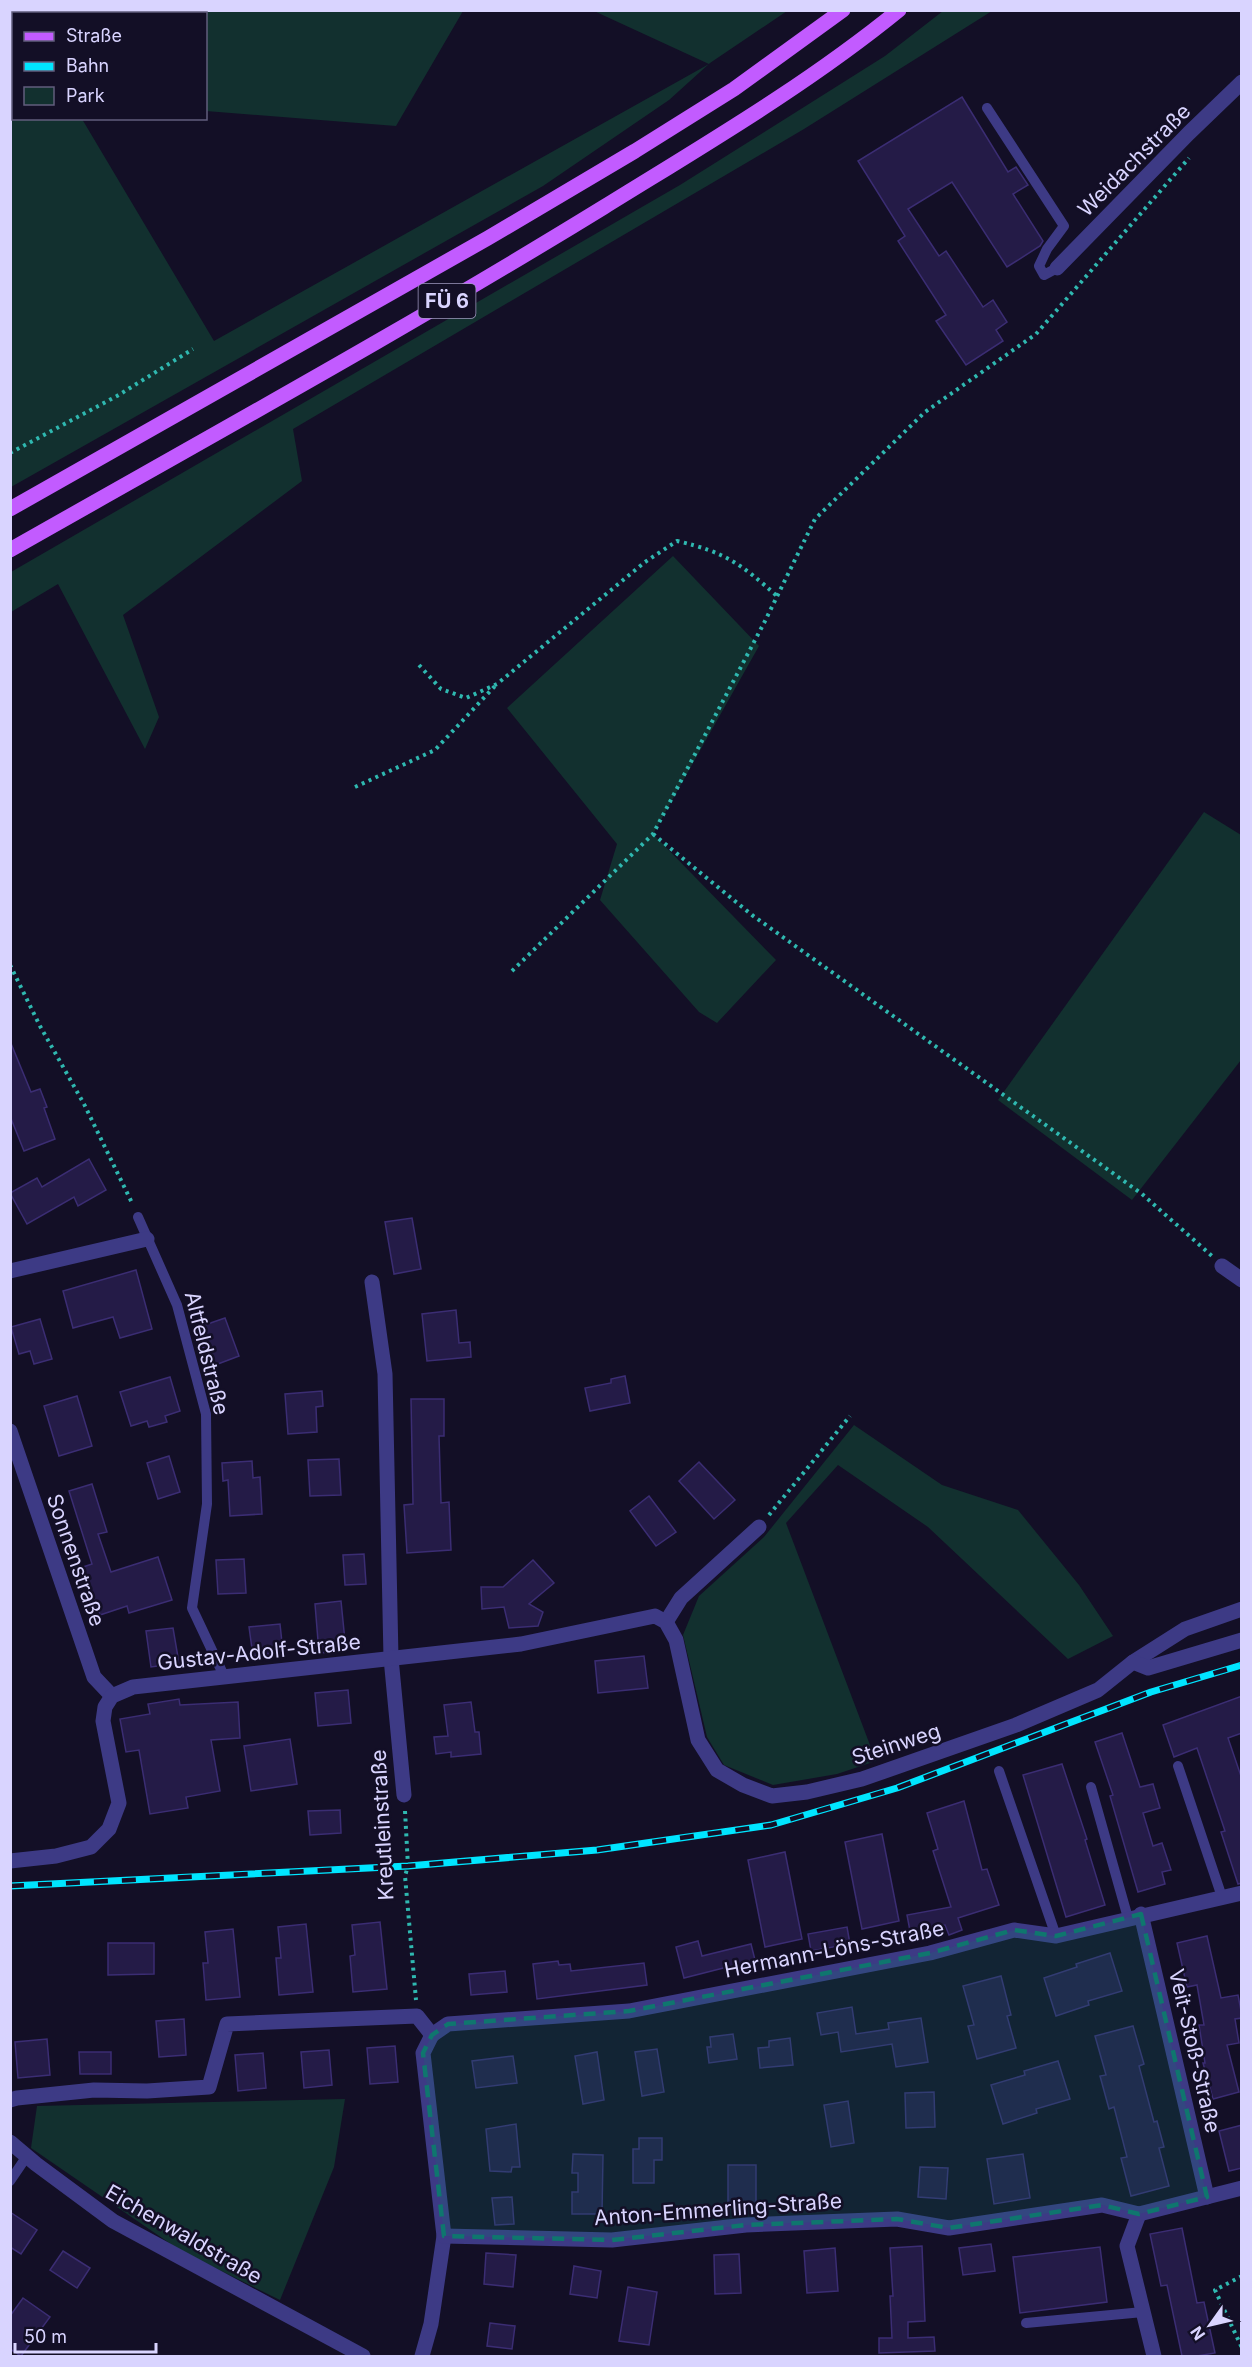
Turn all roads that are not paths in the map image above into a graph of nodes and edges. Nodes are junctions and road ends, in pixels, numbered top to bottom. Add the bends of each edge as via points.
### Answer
1 (843, 10) edge
2 (900, 10) edge
3 (1242, 82) edge
4 (987, 108) dead end
5 (1057, 268) joint
6 (10, 509) edge
7 (10, 550) edge
8 (138, 1216) road end
9 (147, 1239) junction
10 (1222, 1266) road end
11 (10, 1271) edge
12 (1242, 1280) edge
13 (372, 1282) dead end
14 (10, 1431) edge
15 (759, 1527) road end
16 (1242, 1610) edge
17 (661, 1619) junction
18 (1242, 1640) edge
19 (391, 1658) junction
20 (1133, 1662) junction
21 (225, 1678) junction
22 (112, 1696) junction
23 (1178, 1766) dead end
24 (999, 1771) dead end
25 (1091, 1787) dead end
26 (404, 1795) road end
27 (10, 1861) edge
28 (1242, 1893) edge
29 (1222, 1897) junction
30 (1135, 1916) junction
31 (1056, 1935) junction
32 (432, 2035) junction
33 (10, 2100) edge
34 (10, 2142) edge
35 (27, 2156) junction
36 (10, 2181) edge
37 (1242, 2188) edge
38 (1207, 2197) junction
39 (1140, 2214) junction
40 (444, 2236) junction
41 (1143, 2312) junction
42 (1026, 2323) dead end
43 (363, 2356) edge
44 (422, 2356) edge
45 (1154, 2356) edge

1 - 6 main road, FÜ 6 via 734,89 625,157
2 - 7 main road, FÜ 6 via 747,119 502,270
3 - 5 street, Weidachstraße
4 - 5 lane via 1064,226 1039,266 1044,275
8 - 9 lane, Altfeldstraße
9 - 11 street
9 - 21 lane, Altfeldstraße via 177,1305 206,1414 207,1504 192,1608
10 - 12 street
13 - 19 street, Kreutleinstraße via 385,1374
14 - 22 street, Sonnenstraße via 94,1677
15 - 17 street
16 - 20 street, Steinweg via 1185,1629
17 - 19 street, Gustav-Adolf-Straße via 521,1644
17 - 20 street, Steinweg via 676,1640 698,1740 717,1770 772,1796 862,1779 1016,1725 1098,1690
18 - 20 street via 1148,1668
19 - 21 street, Gustav-Adolf-Straße
19 - 26 street, Kreutleinstraße
21 - 22 street, Gustav-Adolf-Straße via 133,1687
22 - 27 street via 103,1721 119,1803 110,1829 91,1847
23 - 29 lane
24 - 31 lane
25 - 30 lane
28 - 29 street, Hermann-Löns-Straße
29 - 30 street, Hermann-Löns-Straße
30 - 31 street, Hermann-Löns-Straße
30 - 38 street, Veit-Stoß-Straße
31 - 32 street, Hermann-Löns-Straße via 1014,1930 930,1953 629,2011 448,2024
32 - 33 street via 417,2016 227,2024 209,2087 94,2090
32 - 40 street via 423,2054
34 - 35 street, Eichenwaldstraße
35 - 36 lane
35 - 43 street, Eichenwaldstraße via 113,2222
37 - 38 street, Anton-Emmerling-Straße
38 - 39 street, Anton-Emmerling-Straße
39 - 40 street, Anton-Emmerling-Straße via 1102,2205 950,2228 897,2219 746,2225 612,2240
39 - 41 street via 1127,2246
40 - 44 street via 431,2324
41 - 42 lane
41 - 45 street

